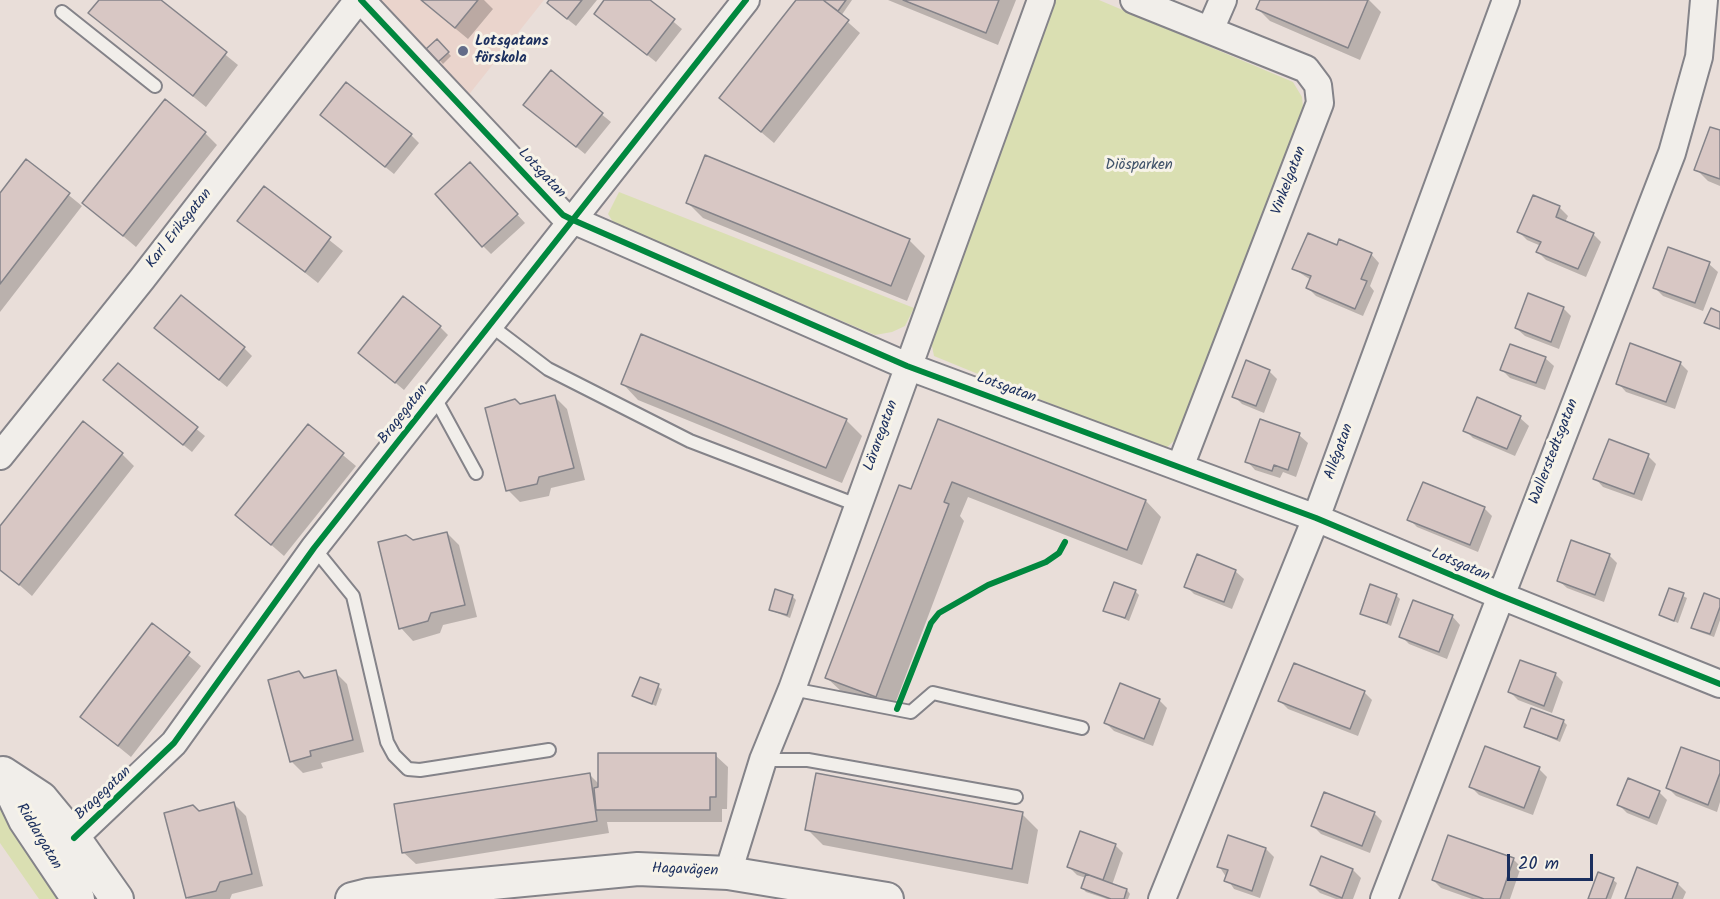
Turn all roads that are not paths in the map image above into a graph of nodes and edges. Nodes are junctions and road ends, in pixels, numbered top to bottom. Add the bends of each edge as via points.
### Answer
1 (359, 0) edge
2 (746, 0) edge
3 (1041, 0) edge
4 (1134, 0) edge
5 (1223, 0) edge
6 (1506, 0) edge
7 (1704, 0) edge
8 (62, 12) dead end
9 (1210, 30) junction
10 (155, 86) dead end
11 (573, 220) junction
12 (490, 325) junction
13 (907, 366) junction
14 (434, 396) junction
15 (0, 456) edge
16 (1180, 467) junction
17 (476, 473) dead end
18 (857, 505) junction
19 (1316, 518) junction
20 (314, 548) junction
21 (1499, 596) junction
22 (1720, 684) edge
23 (792, 689) junction
24 (1082, 728) dead end
25 (549, 750) dead end
26 (763, 759) junction
27 (1, 771) edge
28 (1016, 797) dead end
29 (74, 838) junction
30 (728, 873) junction
31 (782, 890) edge
32 (484, 891) edge
33 (78, 899) edge
34 (117, 899) edge
35 (352, 899) edge
36 (447, 899) edge
37 (887, 899) edge
38 (1162, 899) edge
39 (1384, 899) edge

1 - 11 street, Lotsgatan via 563,215
1 - 15 street, Karl Eriksgatan
2 - 11 street, Bragegatan
3 - 13 street, Läraregatan
4 - 9 street, Vinkelgatan
5 - 9 street
6 - 19 street, Allégatan
7 - 21 street, Wallerstedtsgatan via 1699,57 1672,153
8 - 10 lane
9 - 16 street, Vinkelgatan via 1306,69 1318,85 1320,103
11 - 12 street, Bragegatan
11 - 13 street, Lotsgatan
12 - 14 street, Bragegatan
12 - 18 lane via 549,369 690,441
13 - 16 street, Lotsgatan
13 - 18 street, Läraregatan
14 - 17 lane
14 - 20 street, Bragegatan
16 - 19 street, Lotsgatan
18 - 23 street, Läraregatan
19 - 21 street, Lotsgatan
19 - 38 street, Allégatan
20 - 25 lane via 353,596 387,742 408,769
20 - 29 street, Bragegatan via 174,743
21 - 22 street, Lotsgatan
21 - 39 street, Wallerstedtsgatan
23 - 24 lane via 911,712 933,693
23 - 26 street, Läraregatan
26 - 28 lane via 808,760
26 - 30 street, Läraregatan
27 - 29 street, Riddargatan via 41,798
27 - 33 street, Riddargatan via 25,819
29 - 34 street, Riddargatan
30 - 31 street, Hagavägen
30 - 32 street, Hagavägen via 638,869
31 - 37 street, Hagavägen
32 - 35 street, Hagavägen via 368,895
32 - 36 street, Hagavägen

